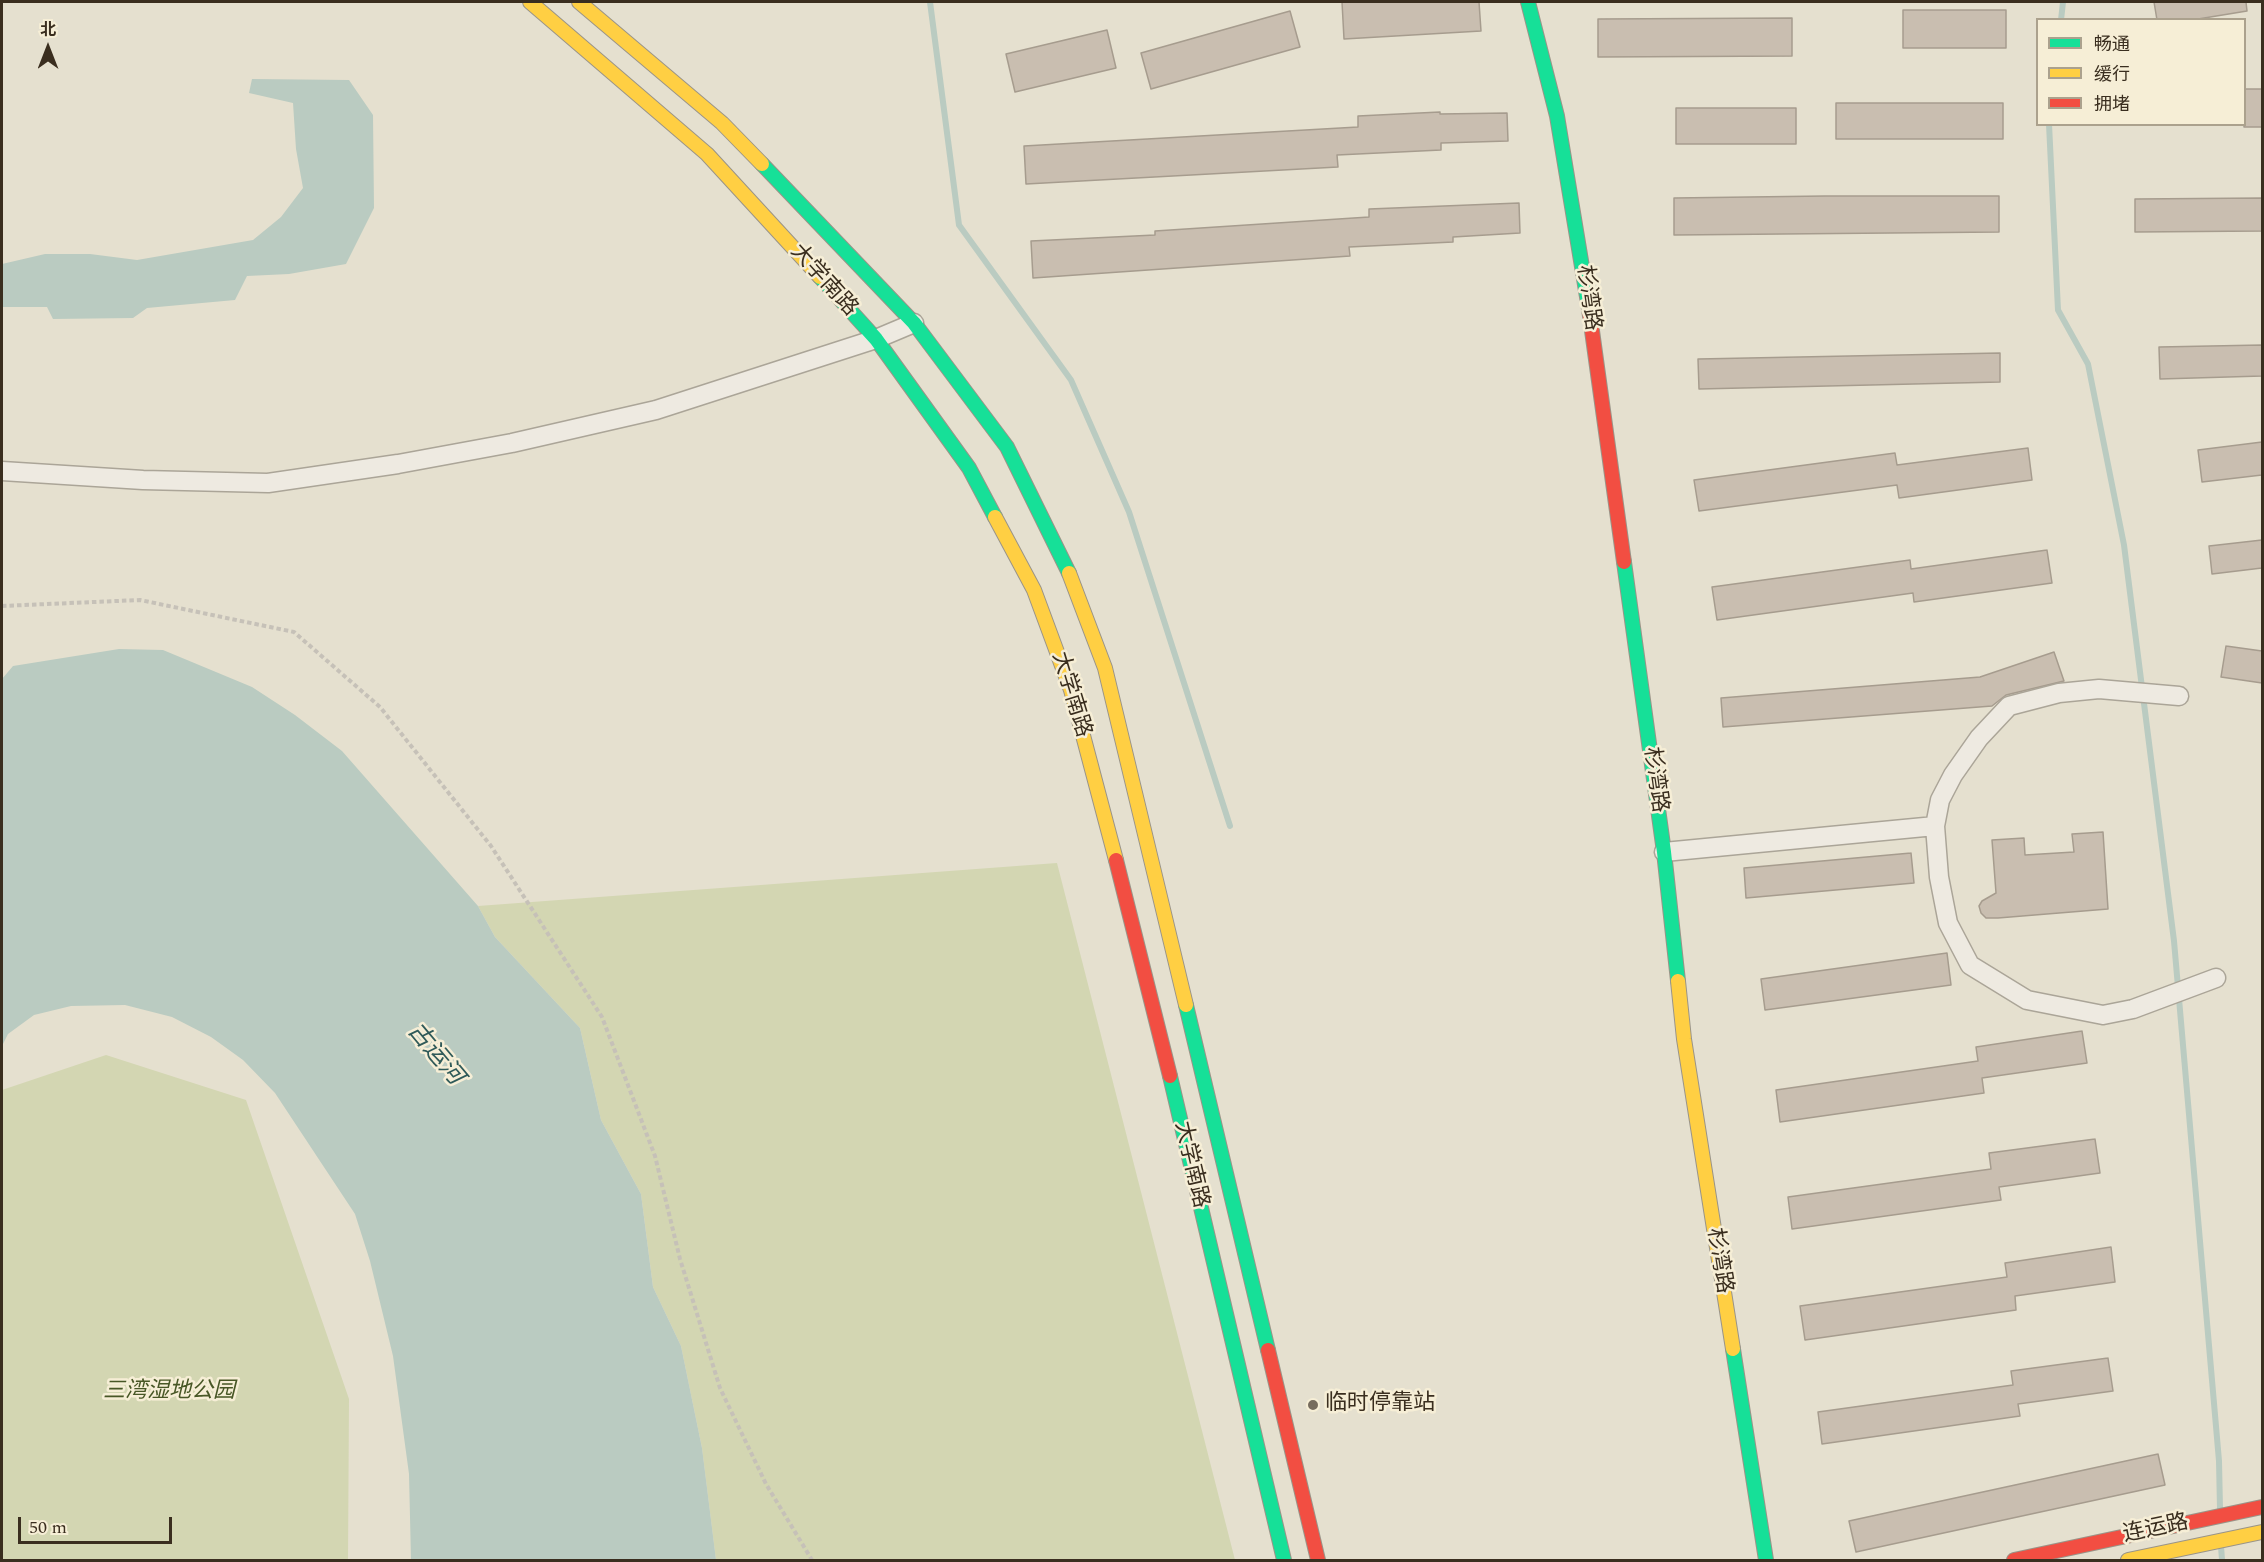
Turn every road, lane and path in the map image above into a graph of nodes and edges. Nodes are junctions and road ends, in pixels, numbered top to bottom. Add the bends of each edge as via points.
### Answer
1 (530, 2) edge
2 (579, 2) edge
3 (1528, 2) edge
4 (914, 323) junction
5 (876, 339) junction
6 (2, 471) edge
7 (2, 606) edge
8 (2179, 696) dead end
9 (1935, 826) junction
10 (1664, 852) junction
11 (2216, 978) dead end
12 (2262, 1508) edge
13 (2260, 1532) edge
14 (812, 1560) edge
15 (1284, 1560) edge
16 (1318, 1560) edge
17 (1766, 1560) edge
18 (2014, 1560) edge
19 (2128, 1560) edge

1 - 5 main road, 大学南路 via 707,154
2 - 4 main road, 大学南路 via 722,123
3 - 10 main road, 杉湾路 via 1557,116 1584,273
4 - 5 street
4 - 16 main road, 大学南路 via 1007,447 1068,571 1105,668
5 - 6 street via 656,410 399,464 268,483
5 - 15 main road, 大学南路 via 969,468 1034,590 1071,690 1148,983
7 - 14 path via 140,600 294,632 380,707 491,846 602,1017 655,1156 680,1259 720,1388 766,1484
8 - 9 street via 2099,689 2058,693 2009,706 1979,738 1953,775 1940,800
9 - 10 street
9 - 11 street via 1938,877 1947,923 1970,965 2027,1000 2103,1015 2133,1009
10 - 17 main road, 杉湾路 via 1684,1039
12 - 18 main road, 连运路
13 - 19 main road, 连运路

